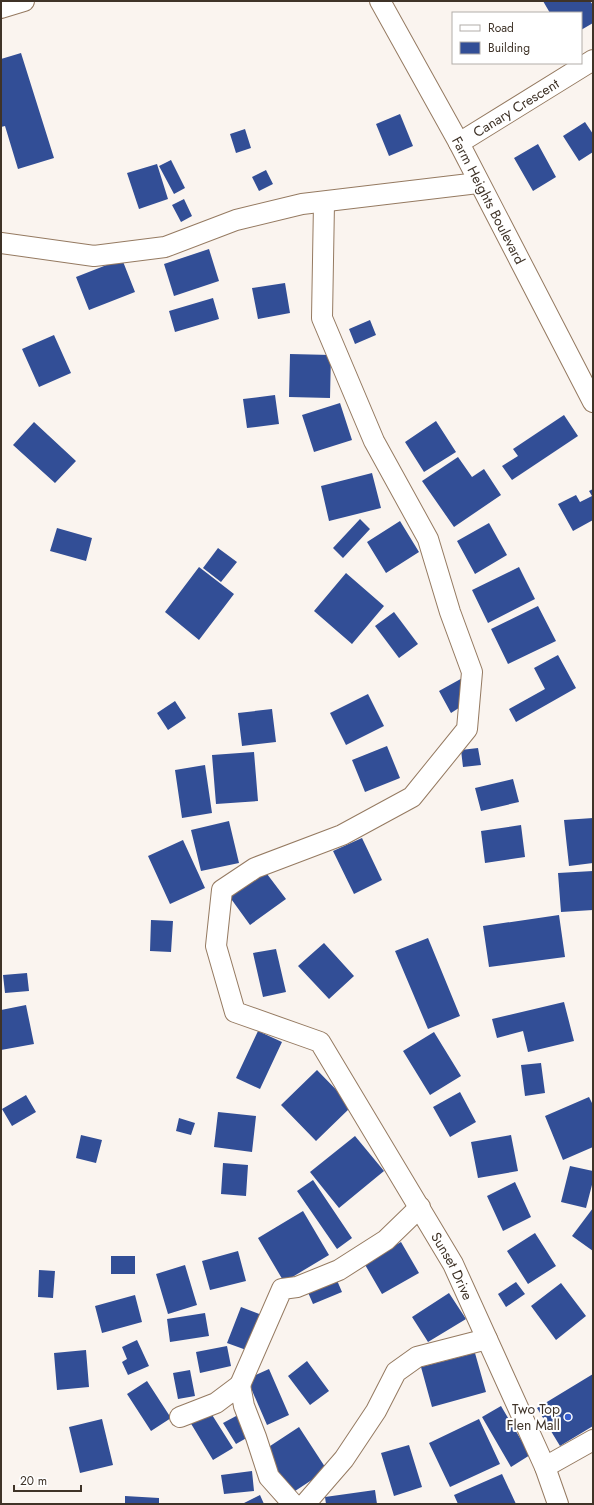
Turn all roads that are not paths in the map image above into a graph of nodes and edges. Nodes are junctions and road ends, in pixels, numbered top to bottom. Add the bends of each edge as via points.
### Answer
1 (24, 1) edge
2 (380, 1) edge
3 (1, 8) edge
4 (593, 60) edge
5 (459, 143) junction
6 (478, 183) junction
7 (324, 203) junction
8 (1, 243) edge
9 (590, 388) edge
10 (420, 1207) junction
11 (487, 1339) junction
12 (240, 1385) junction
13 (180, 1418) dead end
14 (593, 1440) edge
15 (545, 1467) junction
16 (293, 1504) edge
17 (305, 1504) edge
18 (558, 1504) edge

1 - 3 street
2 - 5 street, Farm Heights Boulevard
4 - 5 street, Canary Crescent
5 - 6 street, Farm Heights Boulevard
6 - 7 street
6 - 9 street, Farm Heights Boulevard
7 - 8 street via 302,204 236,220 165,246 94,256
7 - 10 street, Sunset Drive via 322,318 374,441 428,539 450,612 472,672 467,729 412,797 342,835 255,868 222,890 216,946 235,1012 320,1042
10 - 11 street, Sunset Drive via 453,1264
10 - 12 street via 386,1240 339,1270 297,1287 282,1289
11 - 15 street, Sunset Drive
11 - 17 street via 417,1357 396,1372 376,1411 344,1459
12 - 13 street via 216,1403
12 - 16 street via 244,1406 269,1478
14 - 15 street
15 - 18 street, Sunset Drive

